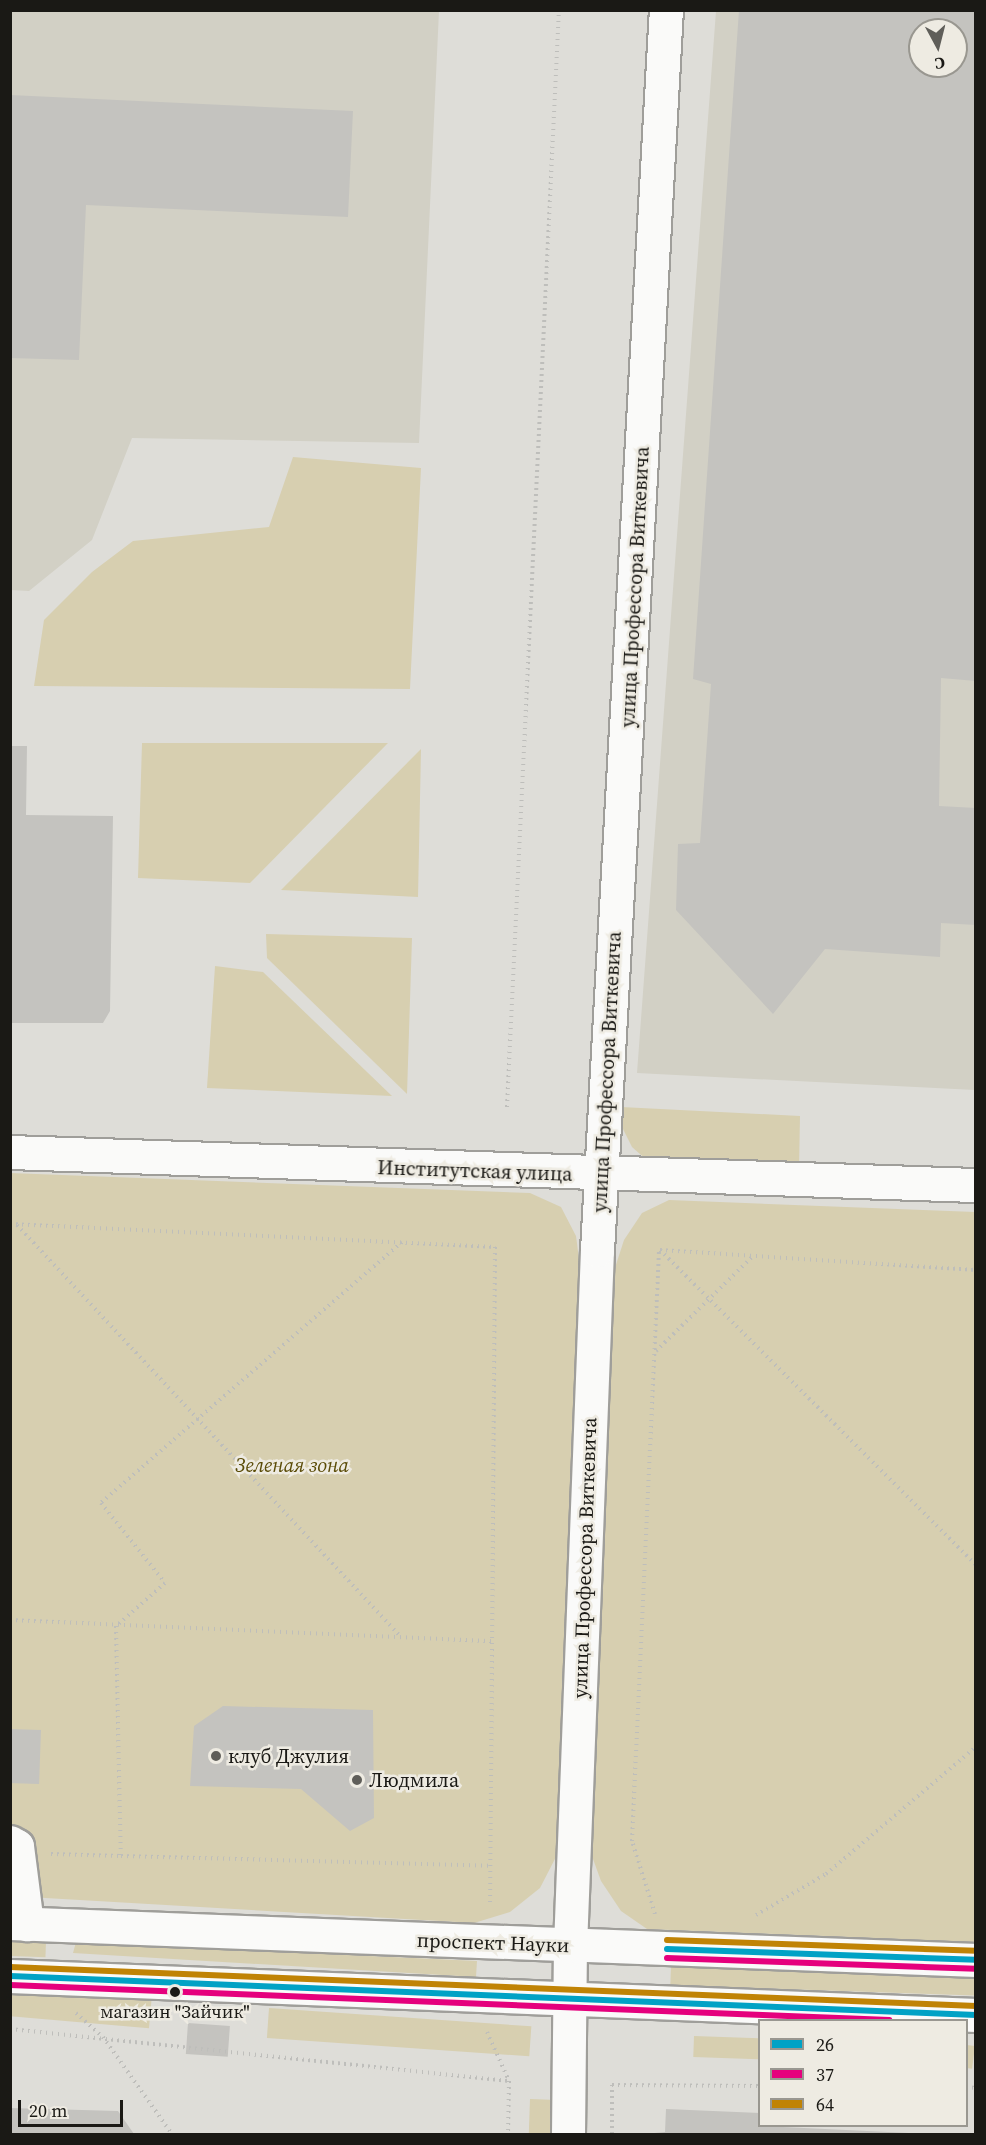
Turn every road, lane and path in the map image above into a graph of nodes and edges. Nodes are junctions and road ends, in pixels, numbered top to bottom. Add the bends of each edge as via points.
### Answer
1 (559, 10) edge
2 (666, 10) edge
3 (507, 1107) dead end
4 (10, 1152) edge
5 (602, 1176) junction
6 (975, 1185) edge
7 (10, 1224) edge
8 (17, 1224) junction
9 (402, 1242) junction
10 (659, 1250) junction
11 (754, 1256) junction
12 (975, 1270) edge
13 (709, 1299) junction
14 (656, 1351) junction
15 (195, 1419) junction
16 (975, 1564) edge
17 (10, 1620) edge
18 (116, 1626) junction
19 (399, 1635) junction
20 (495, 1641) junction
21 (975, 1747) edge
22 (10, 1842) edge
23 (121, 1856) junction
24 (49, 1865) dead end
25 (490, 1866) junction
26 (490, 1910) dead end
27 (657, 1921) dead end
28 (746, 1921) dead end
29 (19, 1924) edge
30 (570, 1946) junction
31 (975, 1960) edge
32 (10, 1976) edge
33 (569, 1999) junction
34 (68, 2006) dead end
35 (975, 2015) edge
36 (10, 2029) edge
37 (487, 2032) dead end
38 (103, 2037) junction
39 (509, 2081) junction
40 (758, 2086) edge
41 (171, 2134) edge
42 (508, 2134) edge
43 (568, 2134) edge
44 (612, 2134) edge

1 - 3 path
2 - 5 street, улица Профессора Виткевича
4 - 5 street, Институтская улица
5 - 6 street, Институтская улица
5 - 30 street, улица Профессора Виткевича
7 - 8 path
8 - 9 path
8 - 15 path
9 - 15 path
9 - 20 path via 495,1247
10 - 11 path
10 - 13 path
10 - 14 path
11 - 12 path
11 - 13 path
13 - 14 path
13 - 16 path
14 - 27 path via 632,1841
15 - 18 path via 101,1503 165,1583
15 - 19 path
17 - 18 path
18 - 19 path
18 - 23 path
19 - 20 path
20 - 25 path
21 - 28 path via 826,1874
22 - 29 street via 17,1846
23 - 24 path via 46,1854
23 - 25 path
25 - 26 path
29 - 30 street, проспект Науки
30 - 31 street, проспект Науки
30 - 33 street, улица Профессора Виткевича
32 - 33 street
33 - 35 street
33 - 43 street, улица Профессора Виткевича
34 - 38 path
36 - 38 path
37 - 39 path
38 - 39 path
38 - 41 path
39 - 42 path
40 - 44 path via 612,2085

